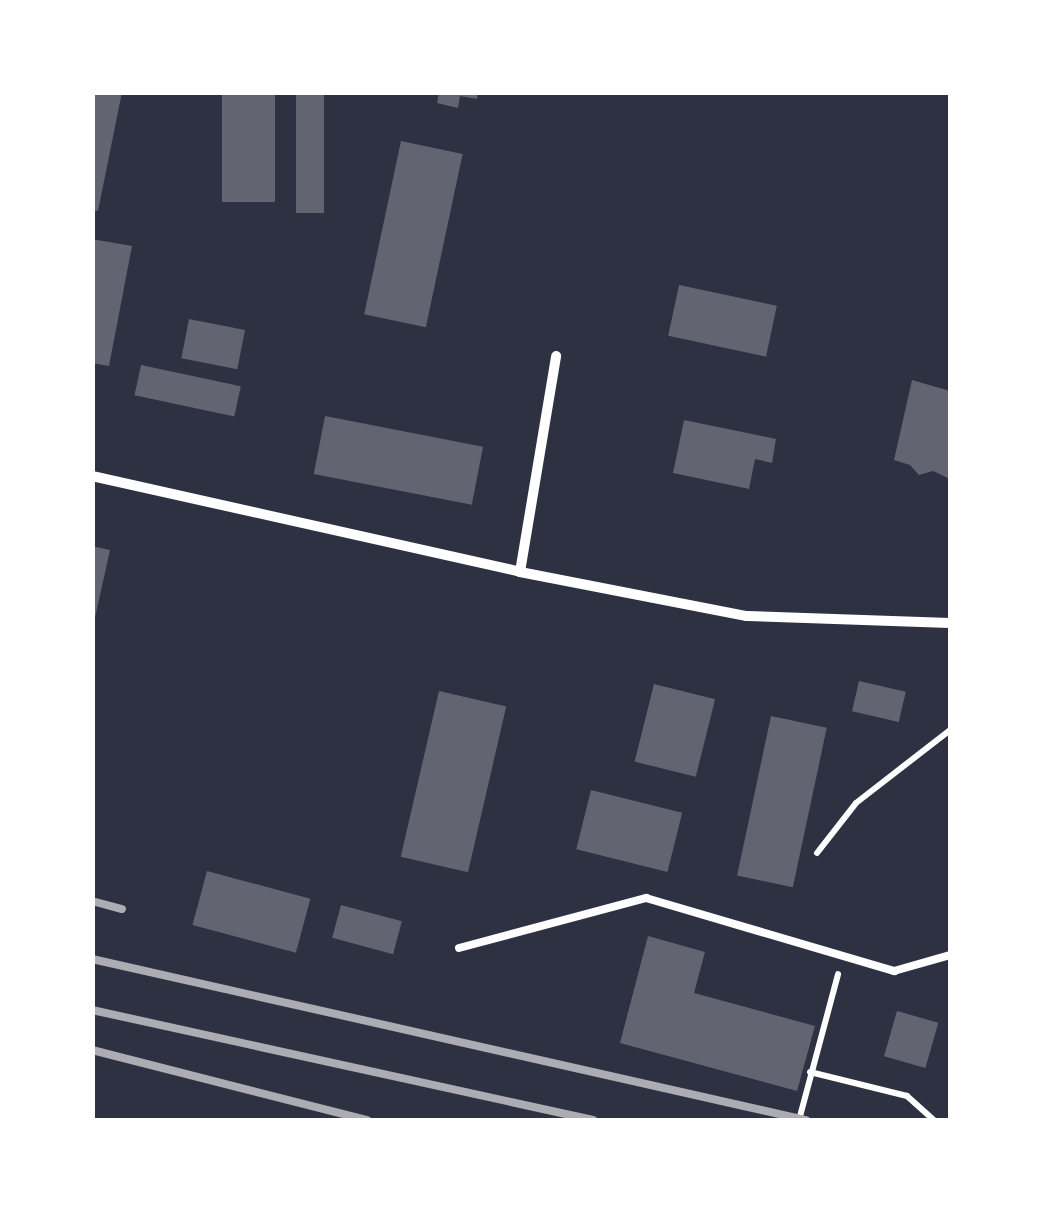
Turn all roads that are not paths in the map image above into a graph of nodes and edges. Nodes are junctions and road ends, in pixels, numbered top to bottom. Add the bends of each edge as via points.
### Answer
1 (556, 356) dead end
2 (92, 476) edge
3 (520, 572) junction
4 (950, 623) edge
5 (459, 948) dead end
6 (950, 954) edge

1 - 3 street
2 - 3 street
3 - 4 street via 747,616
5 - 6 lane via 646,898 894,971

